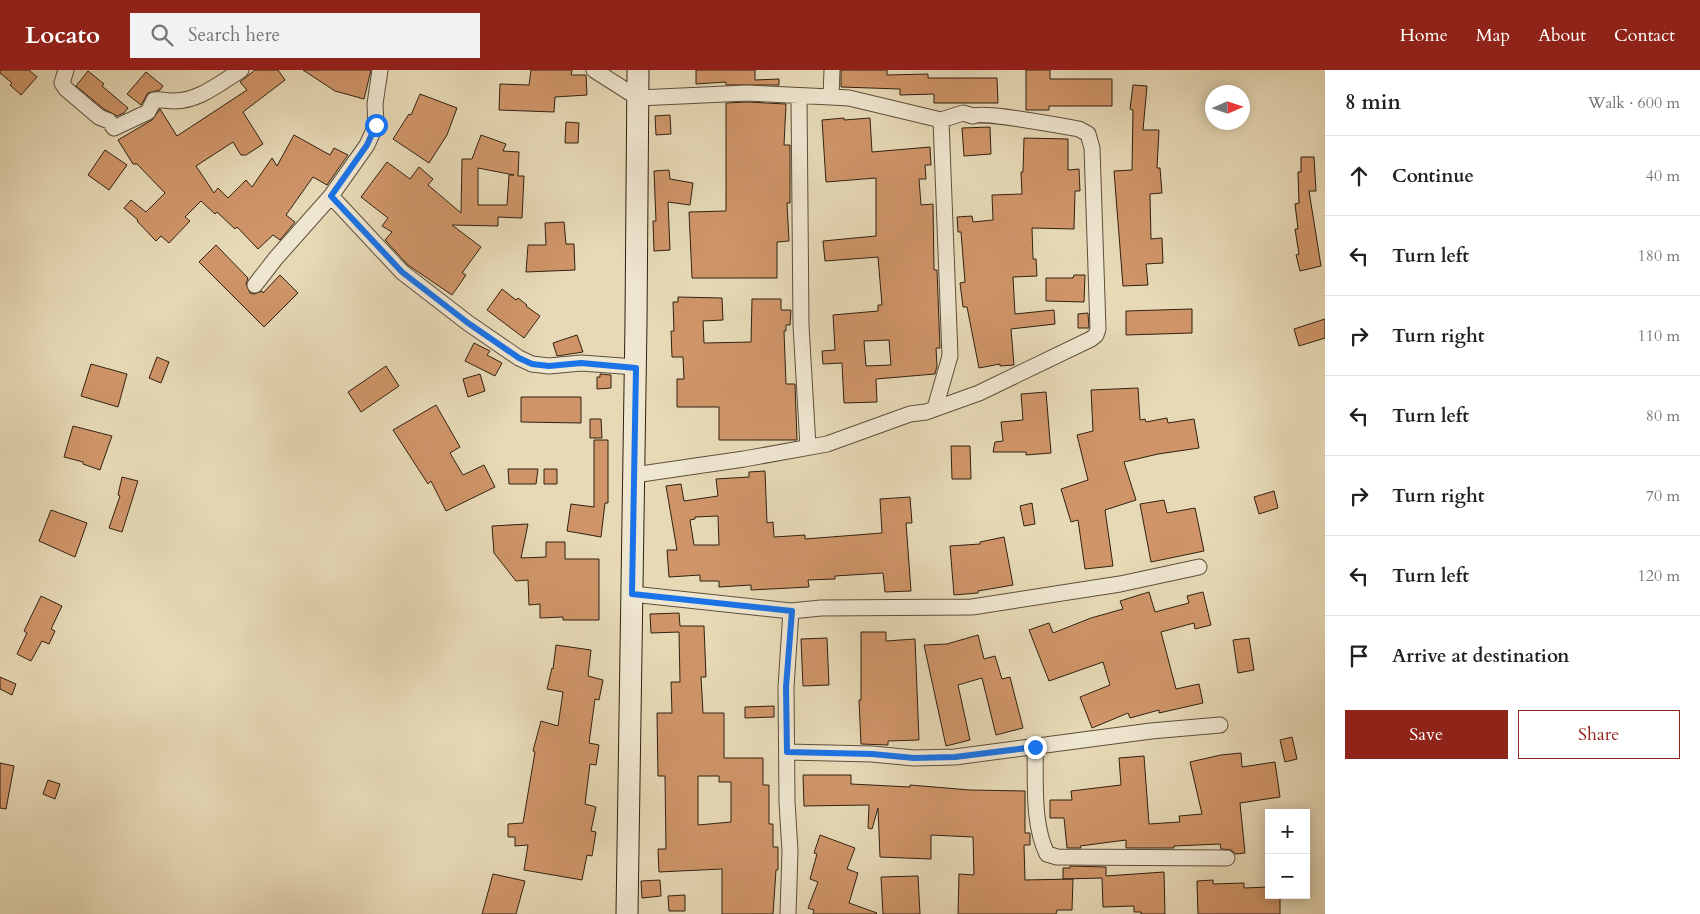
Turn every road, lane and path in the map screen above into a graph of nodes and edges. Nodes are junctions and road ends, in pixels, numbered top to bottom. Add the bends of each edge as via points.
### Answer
1 (66, 70) edge
2 (240, 70) edge
3 (380, 70) edge
4 (594, 70) edge
5 (638, 70) edge
6 (832, 70) edge
7 (799, 96) junction
8 (831, 97) junction
9 (638, 98) junction
10 (941, 120) junction
11 (331, 196) junction
12 (255, 285) dead end
13 (636, 368) junction
14 (935, 408) junction
15 (808, 446) junction
16 (634, 475) junction
17 (1199, 567) dead end
18 (632, 594) junction
19 (792, 611) junction
20 (1220, 725) dead end
21 (1035, 747) junction
22 (787, 752) junction
23 (1228, 858) dead end
24 (627, 914) edge
25 (788, 914) edge

1 - 2 street via 62,82 66,88 114,128 148,112 154,100 192,98
3 - 11 street via 375,104 376,125 367,145
4 - 9 street
5 - 9 main road
6 - 8 street
7 - 8 street
7 - 9 street via 746,93
7 - 15 street via 801,325
8 - 10 street via 849,98
9 - 13 main road
10 - 14 street via 950,356
10 - 14 street via 963,113 977,114 1079,129 1088,134 1094,168 1098,329 1096,336 1083,343 979,393
11 - 12 street
11 - 13 street via 402,272 519,358 549,366 581,363
13 - 16 main road
14 - 15 street via 827,444
15 - 16 street
16 - 18 main road
17 - 19 street via 1120,584 972,607
18 - 19 street
18 - 24 main road
19 - 22 street via 786,687
20 - 21 street
21 - 22 street via 955,757 914,758
21 - 23 street via 1038,828 1047,854
22 - 25 street

